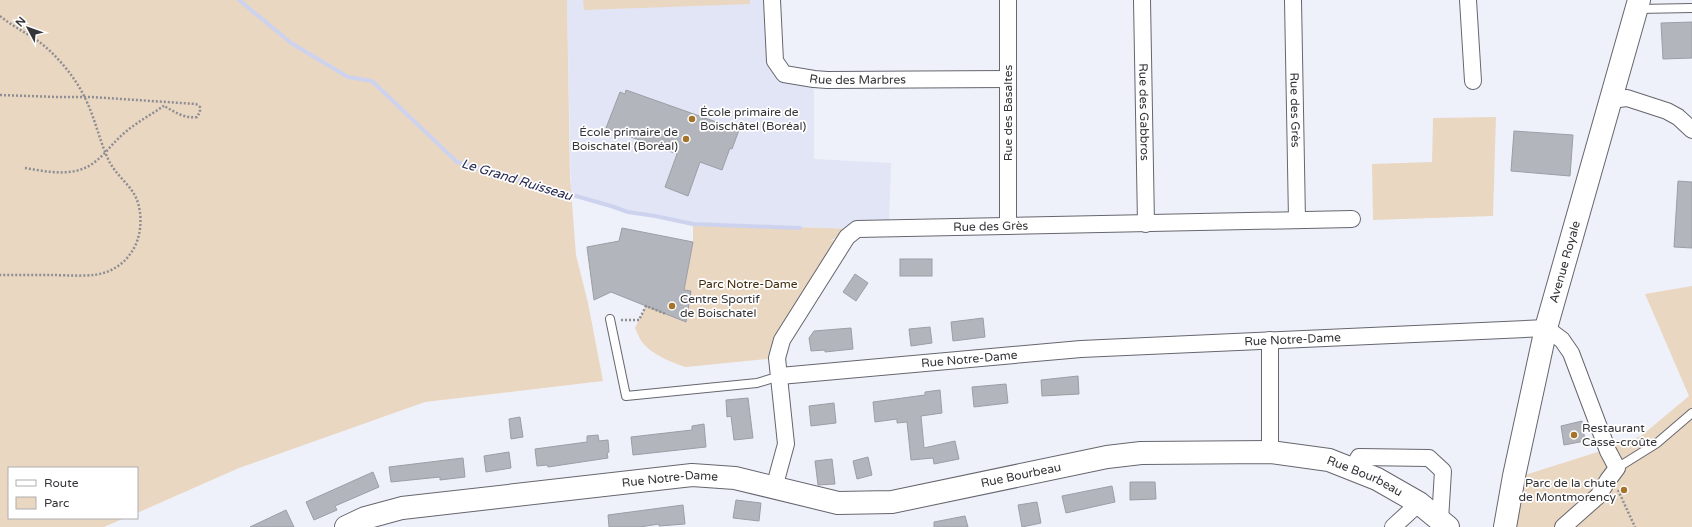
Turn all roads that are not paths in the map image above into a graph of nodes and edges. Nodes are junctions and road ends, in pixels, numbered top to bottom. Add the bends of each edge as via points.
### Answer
1 (772, 0) edge
2 (1008, 0) edge
3 (1142, 0) edge
4 (1292, 0) edge
5 (1468, 0) edge
6 (1638, 4) edge
7 (1692, 8) edge
8 (1008, 79) junction
9 (1473, 81) dead end
10 (1611, 100) junction
11 (1692, 130) edge
12 (1352, 219) dead end
13 (1297, 220) junction
14 (1146, 224) junction
15 (1008, 226) junction
16 (610, 319) road end
17 (1546, 328) junction
18 (1270, 340) junction
19 (780, 376) junction
20 (1692, 413) edge
21 (1270, 452) junction
22 (1617, 468) junction
23 (1352, 469) junction
24 (774, 488) junction
25 (1418, 502) junction
26 (1444, 524) edge
27 (346, 527) edge
28 (1393, 527) edge
29 (1505, 527) edge
30 (1563, 527) edge

1 - 8 street, Rue des Marbres via 775,60 784,74 821,80
2 - 8 street, Rue des Basaltes
3 - 14 street, Rue des Gabbros
4 - 13 street, Rue des Grès
5 - 9 street
6 - 7 lane
6 - 10 street, Avenue Royale
8 - 15 street, Rue des Basaltes
10 - 11 street via 1627,98 1667,111
10 - 17 street, Avenue Royale
12 - 13 street, Rue des Grès
13 - 14 street, Rue des Grès
14 - 15 street, Rue des Grès
15 - 19 street, Rue des Grès via 857,229 847,236 782,340 777,358
16 - 19 lane via 626,396 757,383
17 - 18 street, Rue Notre-Dame
17 - 22 street via 1562,340 1571,353 1608,451
17 - 29 street, Avenue Royale
18 - 19 street, Rue Notre-Dame via 1081,349
18 - 21 street
19 - 24 street via 786,444
20 - 22 lane via 1657,443
21 - 23 street, Rue Bourbeau via 1329,460
21 - 24 street, Rue Bourbeau via 1141,453 1107,457 892,502 838,504
22 - 30 street via 1598,496
23 - 25 street, Rue Bourbeau via 1377,479
23 - 26 street via 1359,457 1429,458 1443,471
24 - 27 street, Rue Notre-Dame via 735,478 692,475 402,508 366,518
25 - 26 street, Rue Bourbeau
25 - 28 street

